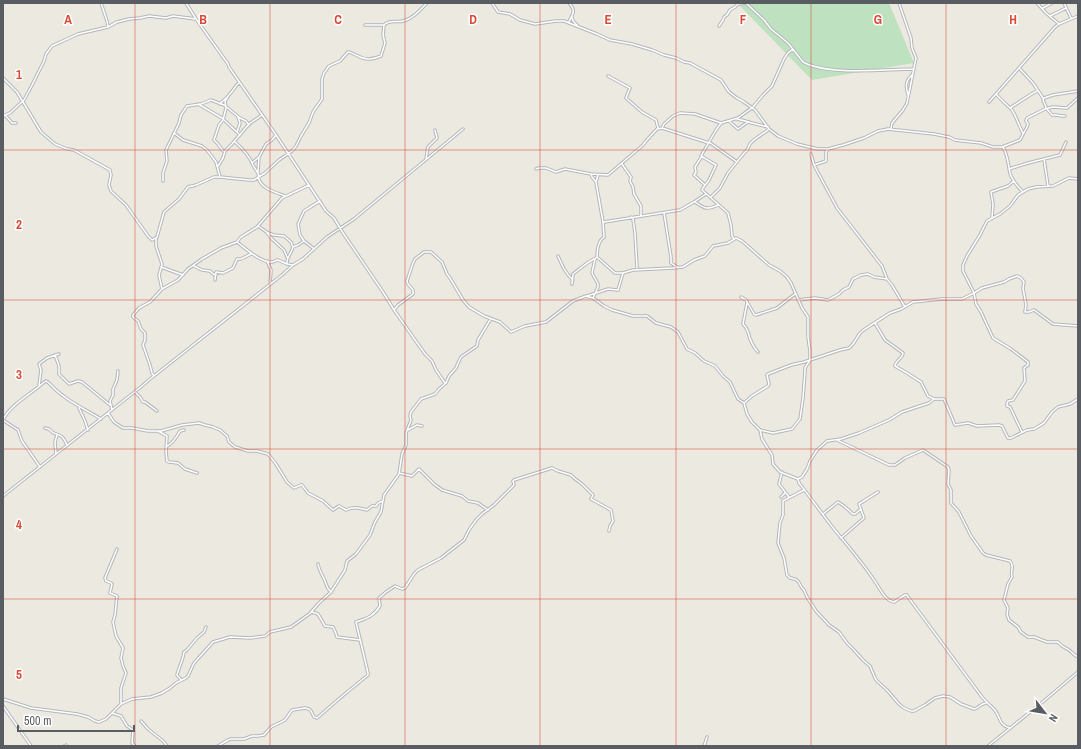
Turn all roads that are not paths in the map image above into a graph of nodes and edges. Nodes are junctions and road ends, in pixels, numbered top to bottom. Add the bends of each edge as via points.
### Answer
1 (101, 3) edge
2 (186, 3) edge
3 (427, 3) edge
4 (492, 3) edge
5 (569, 3) edge
6 (746, 3) edge
7 (899, 3) edge
8 (1037, 3) edge
9 (1052, 3) edge
10 (1064, 3) edge
11 (1066, 8) junction
12 (1042, 9) junction
13 (1050, 16) junction
14 (1078, 16) edge
15 (572, 17) junction
16 (196, 18) junction
17 (1071, 18) junction
18 (569, 23) junction
19 (1059, 24) junction
20 (365, 25) dead end
21 (384, 25) junction
22 (578, 26) junction
23 (719, 26) dead end
24 (108, 27) junction
25 (793, 49) junction
26 (914, 69) junction
27 (1019, 69) junction
28 (913, 74) junction
29 (608, 76) dead end
30 (3, 78) edge
31 (240, 82) junction
32 (1038, 91) junction
33 (1078, 91) edge
34 (996, 94) junction
35 (228, 96) junction
36 (909, 97) junction
37 (1044, 98) junction
38 (1078, 98) edge
39 (22, 102) junction
40 (989, 102) dead end
41 (198, 104) junction
42 (220, 104) junction
43 (226, 107) junction
44 (752, 107) junction
45 (1010, 108) junction
46 (1046, 109) junction
47 (237, 115) junction
48 (262, 115) junction
49 (4, 116) edge
50 (1065, 116) dead end
51 (737, 119) junction
52 (224, 120) junction
53 (729, 121) junction
54 (749, 122) junction
55 (16, 123) dead end
56 (721, 123) junction
57 (249, 125) junction
58 (658, 128) junction
59 (662, 128) junction
60 (769, 128) junction
61 (463, 129) dead end
62 (891, 129) junction
63 (435, 130) dead end
64 (237, 132) junction
65 (174, 133) junction
66 (1023, 133) junction
67 (240, 135) junction
68 (276, 135) junction
69 (235, 142) junction
70 (1066, 142) dead end
71 (709, 143) junction
72 (1002, 147) junction
73 (828, 149) junction
74 (286, 151) junction
75 (292, 151) junction
76 (224, 152) junction
77 (288, 154) junction
78 (811, 154) dead end
79 (702, 156) junction
80 (259, 157) junction
81 (426, 159) junction
82 (1044, 159) junction
83 (738, 162) junction
84 (253, 163) junction
85 (622, 164) junction
86 (814, 165) junction
87 (218, 166) junction
88 (1009, 169) junction
89 (536, 170) dead end
90 (258, 172) junction
91 (591, 174) junction
92 (598, 175) junction
93 (220, 177) junction
94 (259, 177) junction
95 (1078, 179) edge
96 (163, 181) dead end
97 (1014, 181) junction
98 (596, 182) junction
99 (309, 184) junction
100 (705, 185) junction
101 (1048, 186) junction
102 (1023, 192) junction
103 (706, 194) junction
104 (286, 196) junction
105 (711, 198) junction
106 (320, 201) junction
107 (695, 202) junction
108 (718, 205) junction
109 (664, 213) junction
110 (641, 216) junction
111 (632, 218) junction
112 (992, 219) junction
113 (603, 222) junction
114 (258, 226) junction
115 (340, 229) junction
116 (267, 232) junction
117 (156, 238) junction
118 (734, 239) junction
119 (304, 241) junction
120 (237, 242) junction
121 (293, 246) junction
122 (314, 248) junction
123 (248, 250) junction
124 (251, 254) junction
125 (246, 256) junction
126 (558, 256) dead end
127 (287, 257) junction
128 (597, 257) junction
129 (267, 261) junction
130 (287, 264) junction
131 (293, 264) junction
132 (194, 265) junction
133 (162, 267) junction
134 (677, 267) junction
135 (637, 269) junction
136 (622, 273) junction
137 (183, 275) junction
138 (216, 275) junction
139 (888, 279) junction
140 (215, 280) dead end
141 (573, 280) junction
142 (270, 284) junction
143 (572, 284) dead end
144 (162, 289) junction
145 (595, 293) junction
146 (974, 293) junction
147 (795, 294) junction
148 (586, 296) junction
149 (741, 296) dead end
150 (593, 298) junction
151 (798, 300) junction
152 (747, 302) junction
153 (905, 307) junction
154 (394, 310) junction
155 (491, 320) junction
156 (875, 323) junction
157 (1078, 326) edge
158 (758, 352) dead end
159 (59, 354) dead end
160 (55, 355) junction
161 (810, 359) junction
162 (118, 371) dead end
163 (154, 376) junction
164 (445, 383) junction
165 (39, 386) junction
166 (135, 392) junction
167 (934, 399) junction
168 (1078, 399) edge
169 (744, 403) junction
170 (110, 405) junction
171 (78, 407) junction
172 (112, 410) junction
173 (157, 411) dead end
174 (108, 413) junction
175 (100, 419) junction
176 (3, 420) edge
177 (422, 426) dead end
178 (45, 428) dead end
179 (169, 429) junction
180 (88, 430) junction
181 (184, 430) dead end
182 (760, 430) junction
183 (158, 431) junction
184 (407, 431) junction
185 (1022, 432) junction
186 (57, 434) junction
187 (168, 434) junction
188 (837, 440) junction
189 (67, 445) junction
190 (167, 446) junction
191 (56, 454) junction
192 (40, 465) junction
193 (782, 472) junction
194 (197, 473) dead end
195 (399, 473) junction
196 (798, 480) junction
197 (804, 490) junction
198 (785, 492) junction
199 (878, 492) dead end
200 (3, 496) edge
201 (781, 497) dead end
202 (788, 498) junction
203 (383, 500) junction
204 (861, 509) junction
205 (488, 510) junction
206 (823, 514) junction
207 (609, 531) dead end
208 (842, 538) junction
209 (117, 549) dead end
210 (318, 564) dead end
211 (331, 592) junction
212 (311, 612) junction
213 (206, 627) dead end
214 (360, 640) junction
215 (1078, 657) edge
216 (1078, 672) edge
217 (181, 680) junction
218 (3, 698) edge
219 (121, 704) junction
220 (987, 704) junction
221 (3, 706) edge
222 (112, 713) junction
223 (141, 721) dead end
224 (1010, 728) junction
225 (707, 737) dead end
226 (31, 746) edge
227 (135, 746) edge
228 (167, 746) edge
229 (218, 746) edge
230 (704, 746) edge
231 (988, 746) edge

1 - 24 street
2 - 16 street
3 - 21 street via 409,18 403,21 390,21
4 - 18 street via 498,12 535,24 556,21
5 - 15 street via 574,10
6 - 23 street via 738,4 730,10
6 - 25 street
7 - 26 street via 912,38 912,48 916,56
8 - 12 street
9 - 12 street
10 - 11 street
11 - 13 street
11 - 17 street
12 - 13 street
13 - 19 street
14 - 17 street
15 - 18 street
15 - 22 street
16 - 24 street via 149,16 121,21
16 - 31 street
17 - 19 street
18 - 22 street
19 - 27 street
20 - 21 street
21 - 75 street via 385,43 381,56 373,59 360,58 349,52 326,70 322,79 322,99
22 - 44 street via 610,40 632,44 690,63 720,79 731,94
24 - 39 street via 78,34 51,47
25 - 26 street via 805,63 822,69
25 - 44 street via 784,59 772,86
26 - 28 street
27 - 32 street
27 - 34 street
28 - 36 street
28 - 36 street via 906,84
29 - 58 street via 630,88 626,98 656,120
30 - 39 street
31 - 35 street
31 - 48 street
32 - 37 street
32 - 45 street
33 - 37 street
34 - 40 street
34 - 45 street
35 - 42 street
35 - 43 street
36 - 62 street
37 - 46 street
38 - 46 street via 1067,108
39 - 49 street
39 - 117 street via 41,132 55,143 110,170 111,191 126,205 148,236 152,240
41 - 42 street via 210,100
41 - 52 street
41 - 65 street via 186,108
42 - 43 street
43 - 47 street
43 - 52 street
44 - 51 street
44 - 60 street
45 - 66 street
46 - 50 street via 1052,115
46 - 66 street via 1027,118 1028,125
47 - 57 street
47 - 64 street via 240,122
48 - 57 street
48 - 68 street
49 - 55 street via 12,123
51 - 53 street
51 - 54 street
52 - 64 street
52 - 76 street via 218,127 214,140
53 - 54 street via 738,129
53 - 56 street
54 - 60 street
56 - 59 street via 680,113 673,116
56 - 71 street
57 - 67 street
58 - 59 street
58 - 85 street via 644,145
59 - 71 street
60 - 73 street via 786,140
60 - 83 street via 750,143 748,150
61 - 81 street
62 - 72 street
62 - 73 street
63 - 81 street via 437,138 428,147
64 - 67 street
65 - 87 street via 183,140 204,147
65 - 96 street via 166,150 167,161
66 - 72 street via 1019,140
67 - 69 street
68 - 74 street
68 - 80 street via 266,144
69 - 76 street
69 - 84 street via 244,149
70 - 82 street via 1060,154
71 - 79 street
71 - 83 street
72 - 88 street
73 - 86 street via 826,161
74 - 75 street
74 - 77 street
75 - 77 street
76 - 87 street
77 - 94 street
77 - 99 street
78 - 86 street
79 - 100 street via 695,167 694,175
79 - 100 street via 716,165
80 - 84 street
80 - 90 street
81 - 115 street
82 - 88 street
82 - 101 street
83 - 105 street
84 - 90 street
85 - 92 street via 609,175
85 - 110 street via 631,177 635,197 641,206
86 - 139 street via 837,208 882,266
87 - 93 street
88 - 97 street
89 - 91 street via 541,168 556,172 565,169
90 - 94 street
91 - 92 street
91 - 98 street
92 - 98 street
93 - 94 street via 249,180
93 - 117 street via 187,188 164,212
94 - 104 street via 258,180 266,188
95 - 101 street via 1069,178
97 - 102 street
97 - 112 street via 991,192
98 - 113 street
99 - 104 street
99 - 106 street
100 - 103 street via 702,190
101 - 102 street
102 - 112 street
103 - 105 street
103 - 107 street
104 - 114 street
105 - 108 street
106 - 115 street
106 - 119 street via 304,212 298,224 299,234
107 - 108 street via 709,208
107 - 109 street via 682,210
108 - 118 street via 728,213
109 - 110 street
109 - 134 street via 671,263
110 - 111 street
111 - 113 street
111 - 135 street
112 - 146 street via 987,221 963,265
113 - 128 street via 604,236 598,246
114 - 116 street
114 - 120 street
115 - 122 street
115 - 154 street
116 - 121 street via 284,236
116 - 127 street via 284,250
117 - 133 street
118 - 134 street via 713,246 705,256
118 - 147 street via 742,241 769,265 783,273 790,280
119 - 121 street
119 - 122 street
120 - 123 street
120 - 132 street via 221,248
121 - 127 street
122 - 131 street
123 - 124 street
123 - 125 street
124 - 125 street
124 - 129 street
125 - 138 street via 237,259 233,268 223,273 216,272
126 - 141 street via 561,265
127 - 130 street
128 - 136 street via 614,273
128 - 141 street via 573,274
128 - 145 street via 592,273 598,284
129 - 130 street via 278,260
129 - 142 street via 271,270
130 - 131 street
131 - 142 street
132 - 137 street
132 - 138 street
133 - 137 street
133 - 144 street via 159,276
134 - 135 street
135 - 136 street
136 - 145 street via 618,290 608,289
137 - 144 street
138 - 140 street
139 - 151 street via 868,274 861,275 853,279 849,287 828,300
139 - 153 street
141 - 143 street
142 - 163 street
144 - 163 street via 133,315 145,333 146,340 143,345
145 - 148 street
145 - 150 street
146 - 153 street via 962,299 917,301
146 - 157 street via 1019,276 1024,282 1025,312 1034,310 1053,324
146 - 185 street via 976,304 993,338 1028,362 1024,368 1025,381 1013,400 1007,404
147 - 151 street
147 - 152 street via 777,308 758,314 754,314
148 - 150 street
148 - 155 street via 573,301 546,322 520,327 512,332 500,322
149 - 152 street
150 - 169 street via 612,310 630,316 647,316 678,332 687,349 715,366 730,382 738,399
151 - 161 street via 808,317
152 - 158 street via 743,324 752,346
153 - 156 street
154 - 155 street via 413,294 407,281 415,259 424,252 429,252 442,262 446,274 466,304
154 - 164 street
155 - 164 street via 477,346 461,357
156 - 161 street via 860,333 849,348
156 - 167 street via 885,340 903,353 895,366 920,381 927,395
159 - 160 street
160 - 165 street via 39,364
160 - 170 street via 59,374 66,382 82,382
161 - 169 street via 768,374 768,386
161 - 182 street via 805,370 799,422 792,430 773,433
162 - 170 street
163 - 166 street
164 - 184 street via 435,394 421,400 411,412
165 - 171 street via 47,382
165 - 176 street via 14,406
166 - 172 street
166 - 173 street via 143,402
167 - 185 street via 944,399 956,425 1001,425 1008,438
167 - 188 street
168 - 185 street via 1058,407 1043,424
169 - 182 street via 747,414
170 - 172 street
171 - 175 street
171 - 180 street
172 - 174 street
174 - 175 street
174 - 183 street via 114,422 123,428
175 - 180 street
176 - 192 street via 18,430 22,441
177 - 184 street via 417,425
178 - 186 street
179 - 183 street
179 - 187 street
179 - 203 street via 197,423 220,430 235,447 268,454 292,487 302,485 308,493 333,510 339,506 346,510 357,507 367,510
180 - 189 street
181 - 190 street via 180,431
182 - 193 street via 762,439 772,455 773,464
183 - 187 street
184 - 195 street
186 - 189 street via 64,438
186 - 191 street
187 - 190 street
188 - 196 street via 827,440 821,446
188 - 215 street via 889,465 895,465 923,450 948,467 951,503 959,512 977,545 986,555 1012,563 1012,577 1004,600 1009,620 1028,636 1046,642 1058,642
189 - 191 street
190 - 194 street via 167,461 178,463 185,469
191 - 192 street
192 - 200 street
193 - 196 street
193 - 198 street via 779,484
195 - 203 street
195 - 205 street via 413,475 418,469 442,490 462,496
196 - 197 street
197 - 202 street
197 - 206 street
198 - 201 street
198 - 202 street
199 - 204 street via 860,504
202 - 220 street via 782,502 783,514 778,543 787,575 798,581 816,611 870,666 875,678 897,702 911,711 942,696 950,697 971,709
203 - 211 street via 381,512 370,535 356,554 347,561 345,570
204 - 206 street via 853,514 838,502
204 - 208 street via 864,518
205 - 207 street via 511,489 514,485 512,481 552,468 572,475 593,495 591,499 610,509 613,521
205 - 214 street via 475,522 464,540 418,570 405,588 395,586 379,597 380,606 374,614 356,623
206 - 208 street
208 - 220 street via 889,600 893,602 908,596
209 - 219 street via 105,578 112,584 110,593 117,596 113,622 122,648 121,658 126,673 121,688
210 - 211 street via 326,587
211 - 212 street
212 - 214 street via 318,614 325,626 333,627 337,638
212 - 217 street via 291,626 264,636 230,637 213,642 194,663 187,677
213 - 217 street via 184,652 177,672
214 - 229 street via 368,674 317,718 308,709 294,710 264,735 231,739
216 - 224 street
217 - 219 street via 162,693 151,697 132,698
218 - 222 street via 31,708 77,714 97,722
219 - 222 street
220 - 224 street via 995,710 1004,726
221 - 226 street
222 - 227 street via 121,716 133,730 132,743
223 - 228 street
224 - 231 street
225 - 230 street

